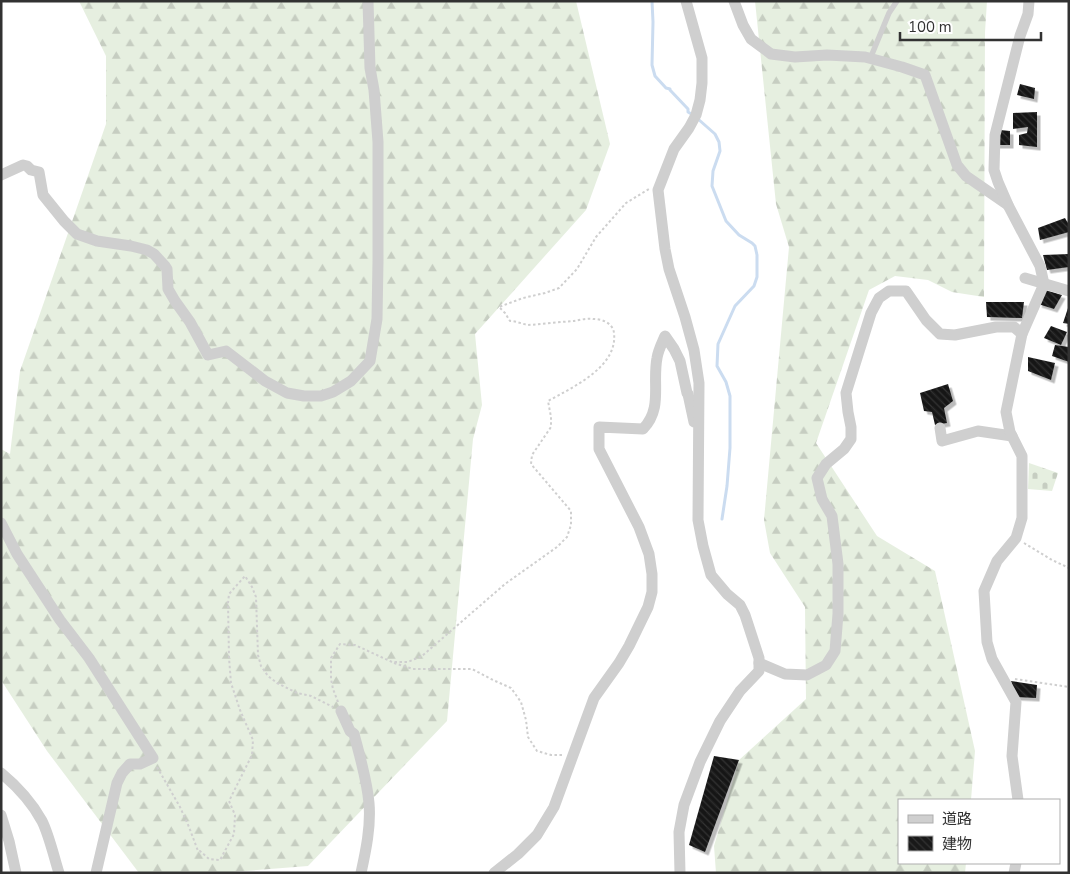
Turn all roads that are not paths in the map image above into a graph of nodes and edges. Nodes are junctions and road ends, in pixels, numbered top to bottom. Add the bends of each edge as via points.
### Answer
1 (368, 1) edge
2 (686, 1) edge
3 (734, 1) edge
4 (897, 1) edge
5 (1029, 1) edge
6 (870, 59) junction
7 (1, 175) edge
8 (1008, 205) junction
9 (1025, 278) dead end
10 (1044, 284) junction
11 (1069, 291) edge
12 (1022, 334) junction
13 (940, 428) dead end
14 (1012, 436) junction
15 (698, 446) junction
16 (1, 523) edge
17 (759, 663) junction
18 (341, 711) road end
19 (1, 773) edge
20 (1018, 799) edge
21 (1, 815) edge
22 (16, 873) edge
23 (59, 873) edge
24 (96, 873) edge
25 (361, 873) edge
26 (494, 873) edge
27 (680, 873) edge

1 - 7 street via 370,68 378,142 377,319 370,361 351,381 332,392 321,396 287,393 226,351 208,356 168,289 165,266 154,254 77,234 43,194 39,172 23,166
2 - 15 street via 702,58 700,100 696,115 674,150 658,190 669,270 694,350 699,383
3 - 6 street via 751,39 771,54 795,57 827,54
4 - 6 lane via 888,13
5 - 8 street via 995,135 994,170
6 - 8 street via 925,75 957,165 966,176
8 - 10 street via 1040,266
9 - 10 street
10 - 11 street
10 - 12 street
12 - 14 street via 1006,412
12 - 17 street via 1014,328 940,334 906,291 889,291 879,298 871,313 846,393 851,439 817,478 822,499 832,516 838,564 835,651 826,665 808,675 786,674
13 - 14 street via 942,441 978,431
14 - 20 street via 1022,456 1022,518 1016,538 997,561 984,591 987,642 992,659 1016,702 1012,756
15 - 17 street via 698,520 711,575 745,615
15 - 26 street via 680,361 665,336 657,358 655,409 648,424 643,429 599,427 599,449 639,527 649,554 652,592 648,607 619,663 594,698 554,807 537,835
16 - 24 street via 17,554 153,758 140,764 130,764 116,783
17 - 27 street via 759,670 720,721 700,762 684,805 679,832
18 - 25 street via 354,734 369,804
19 - 23 street via 29,800 42,822
21 - 22 street

